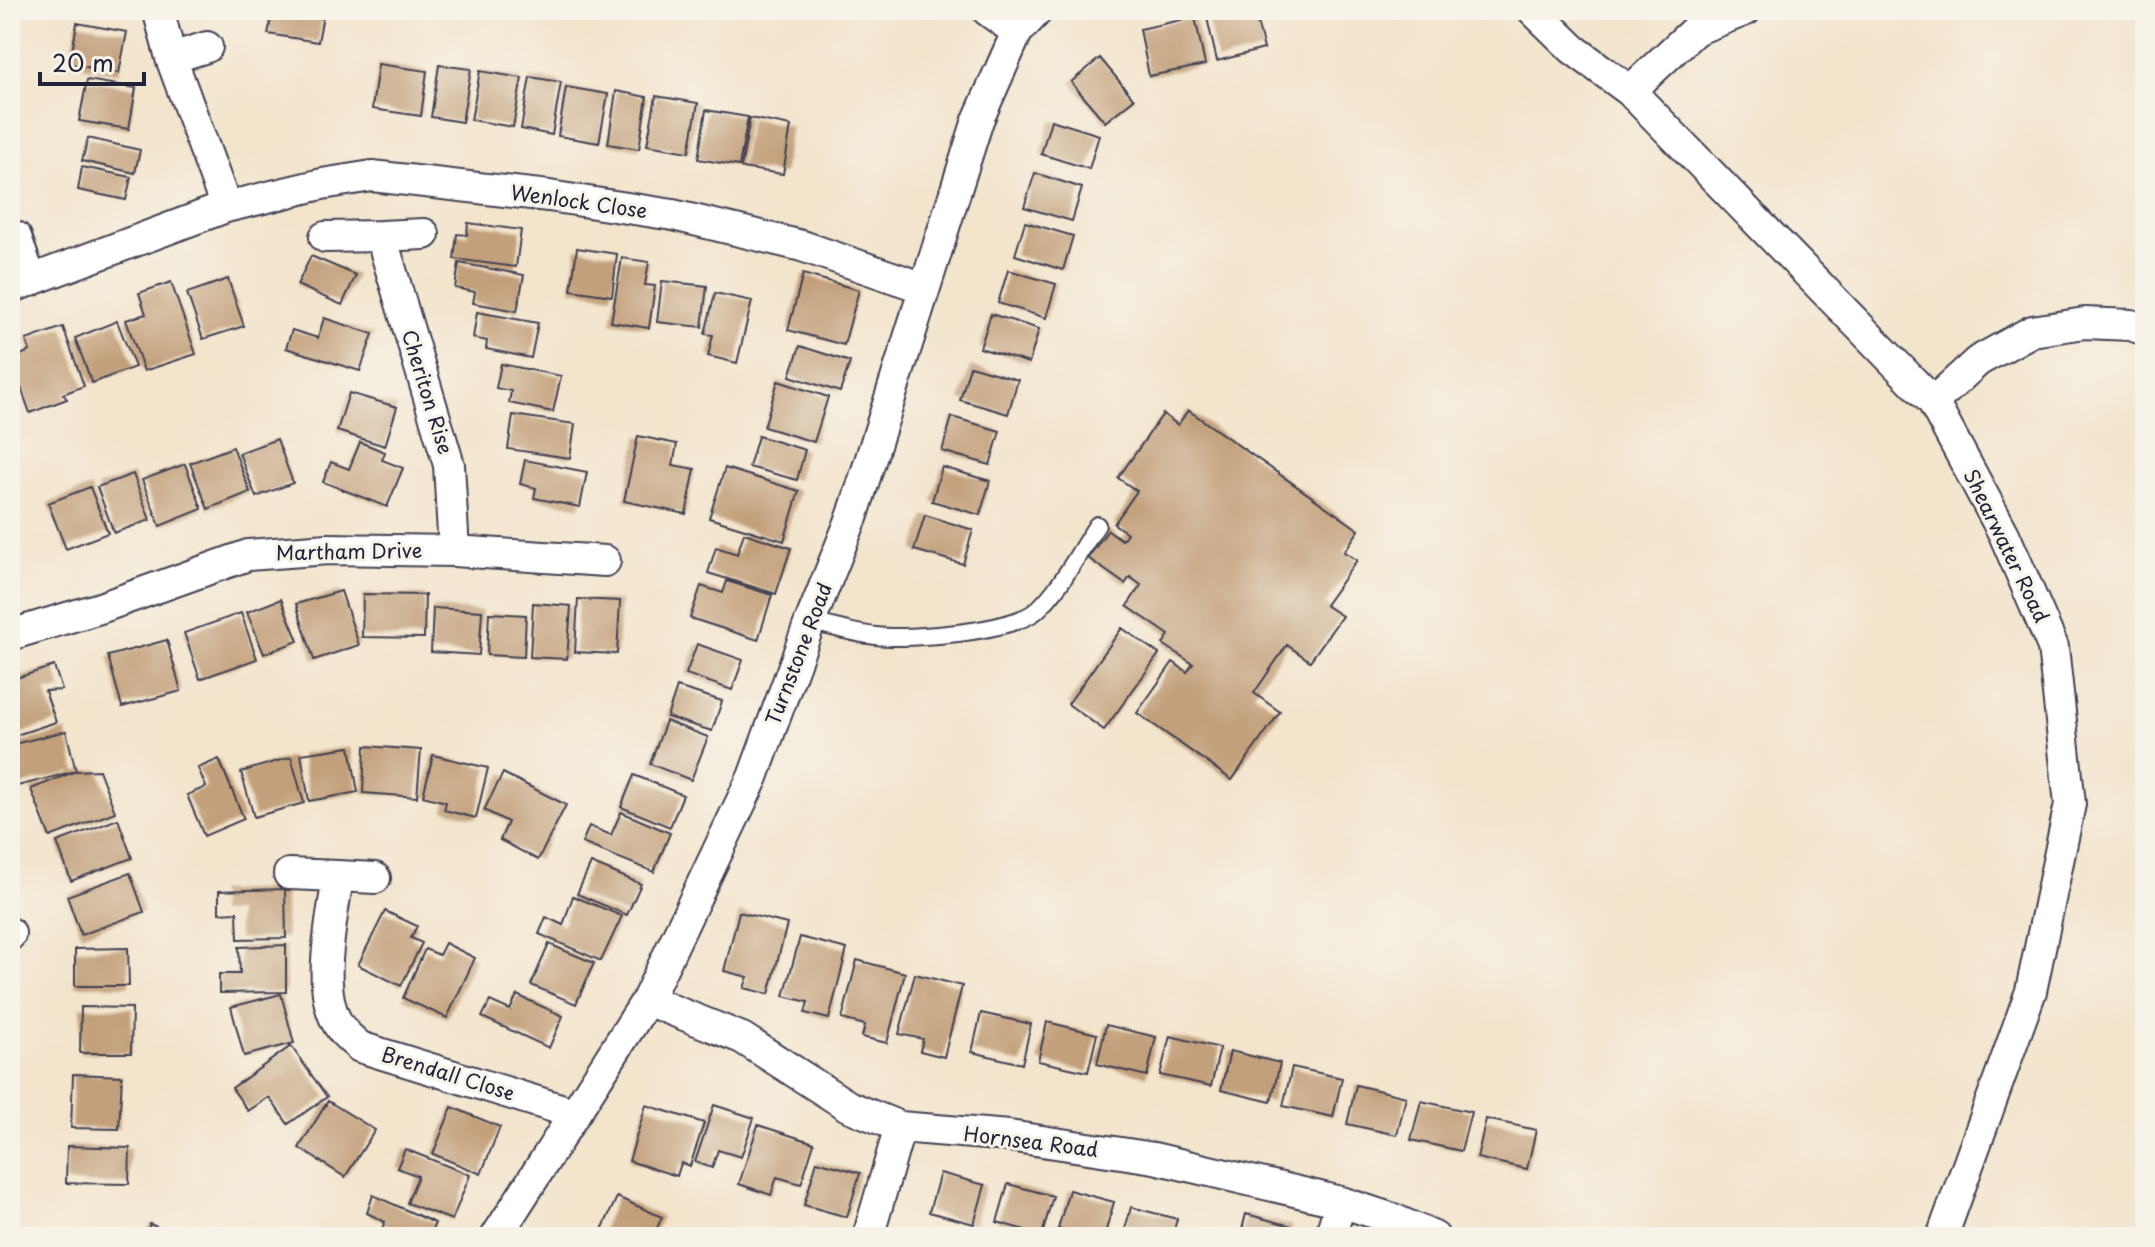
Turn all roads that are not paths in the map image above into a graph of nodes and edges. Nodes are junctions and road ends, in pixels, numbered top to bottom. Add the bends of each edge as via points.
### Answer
1 (987, 10) edge
2 (1038, 10) edge
3 (1533, 10) edge
4 (1746, 10) edge
5 (159, 13) dead end
6 (1017, 32) junction
7 (207, 47) dead end
8 (171, 58) junction
9 (1630, 91) junction
10 (226, 207) junction
11 (424, 234) dead end
12 (381, 236) junction
13 (16, 237) dead end
14 (325, 237) dead end
15 (20, 284) edge
16 (924, 288) junction
17 (2145, 330) edge
18 (1933, 402) junction
19 (1097, 525) dead end
20 (454, 551) junction
21 (605, 561) dead end
22 (810, 622) junction
23 (10, 635) edge
24 (289, 874) dead end
25 (338, 876) junction
26 (375, 878) dead end
27 (647, 1000) junction
28 (573, 1113) junction
29 (900, 1127) junction
30 (1341, 1202) junction
31 (496, 1237) edge
32 (868, 1237) edge
33 (1330, 1237) edge
34 (1434, 1237) edge
35 (1942, 1237) edge

1 - 6 street
2 - 6 street, Turnstone Road
3 - 9 street, Shearwater Road via 1573,49
4 - 9 street via 1695,30
5 - 8 street
6 - 16 street, Turnstone Road via 978,120
7 - 8 street
8 - 10 street
9 - 18 street, Shearwater Road
10 - 15 street, Wenlock Close
10 - 16 street, Wenlock Close via 372,176 423,180 673,215 802,246
11 - 12 street
12 - 14 street
12 - 20 street, Cheriton Rise via 449,465
13 - 15 street, Wenlock Close
16 - 22 street, Turnstone Road via 853,515
17 - 18 street via 2085,323 2032,331 1978,361
18 - 35 street, Shearwater Road via 2004,534 2053,647 2070,804 2031,991
19 - 22 lane via 1052,593 1035,612 1011,624 966,633 877,637
20 - 21 street, Martham Drive
20 - 23 street, Martham Drive via 328,549 248,555
22 - 27 street, Turnstone Road via 753,777
24 - 25 street
25 - 26 street
25 - 28 street, Brendall Close via 327,987 341,1030 360,1047
27 - 28 street, Turnstone Road
27 - 29 street, Hornsea Road via 742,1038 848,1106
28 - 31 street, Turnstone Road
29 - 30 street, Hornsea Road via 1009,1136 1154,1158
29 - 32 street
30 - 33 street
30 - 34 street, Hornsea Road

